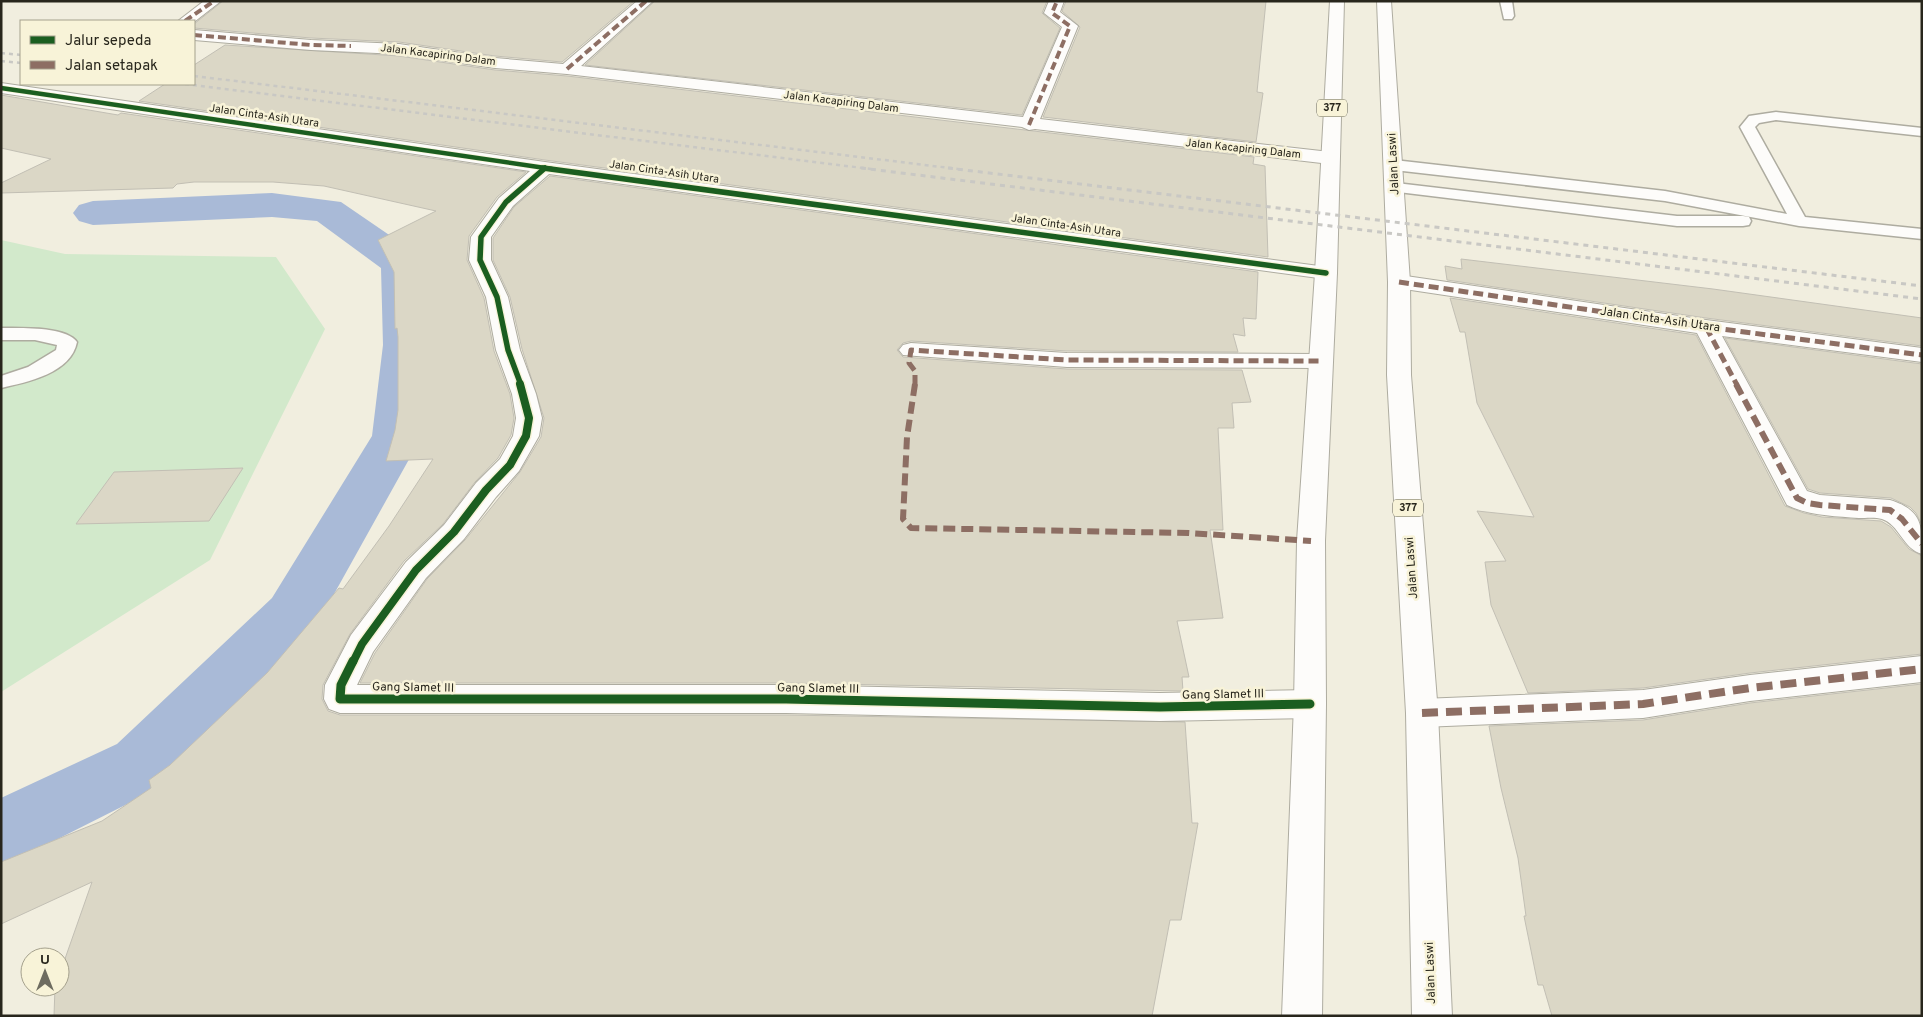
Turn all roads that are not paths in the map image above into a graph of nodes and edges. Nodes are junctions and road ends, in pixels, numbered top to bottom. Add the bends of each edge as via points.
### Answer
1 (214, 1) edge
2 (646, 1) edge
3 (1057, 1) edge
4 (1337, 1) edge
5 (1384, 1) edge
6 (1506, 1) edge
7 (1508, 16) dead end
8 (186, 20) edge
9 (195, 35) edge
10 (567, 69) junction
11 (1, 88) edge
12 (1029, 125) junction
13 (1922, 132) edge
14 (1330, 158) junction
15 (545, 168) junction
16 (1395, 176) junction
17 (1799, 221) junction
18 (1922, 234) edge
19 (1326, 273) junction
20 (1399, 282) junction
21 (1706, 327) junction
22 (1, 334) edge
23 (911, 350) dead end
24 (1922, 355) edge
25 (1319, 361) junction
26 (1, 382) edge
27 (1922, 544) edge
28 (1922, 669) edge
29 (1310, 704) junction
30 (1422, 713) junction
31 (1302, 1016) edge
32 (1432, 1016) edge

1 - 8 street
2 - 10 street
3 - 12 street via 1052,13 1070,26
4 - 14 street, 377
5 - 16 street, Jalan Laswi / 377
6 - 7 lane
9 - 10 street, Jalan Kacapiring Dalam via 399,49 495,63
10 - 12 street, Jalan Kacapiring Dalam
11 - 15 street, Jalan Cinta-Asih Utara
12 - 14 street, Jalan Kacapiring Dalam
13 - 17 lane via 1776,116 1754,120 1747,127
14 - 19 street, 377
15 - 19 street, Jalan Cinta-Asih Utara
15 - 29 street, Gang Slamet III via 506,202 481,237 480,260 497,297 508,350 524,394 529,418 526,436 510,465 454,532 416,570 362,644 341,685 340,699 786,699 1160,707
16 - 17 lane via 1665,196
16 - 17 lane via 1677,221
16 - 20 street, Jalan Laswi / 377
17 - 18 lane
19 - 25 street, 377
20 - 21 street, Jalan Cinta-Asih Utara
20 - 30 street, Jalan Laswi / 377 via 1398,375
21 - 24 street, Jalan Cinta-Asih Utara
21 - 27 street via 1796,498 1820,505 1890,510
22 - 26 lane via 38,334 67,342 65,353 50,364 28,376
23 - 25 street via 1066,360
25 - 29 street, 377 via 1311,541
28 - 30 street via 1750,688 1643,704
29 - 31 street, 377
30 - 32 street, Jalan Laswi / 377

